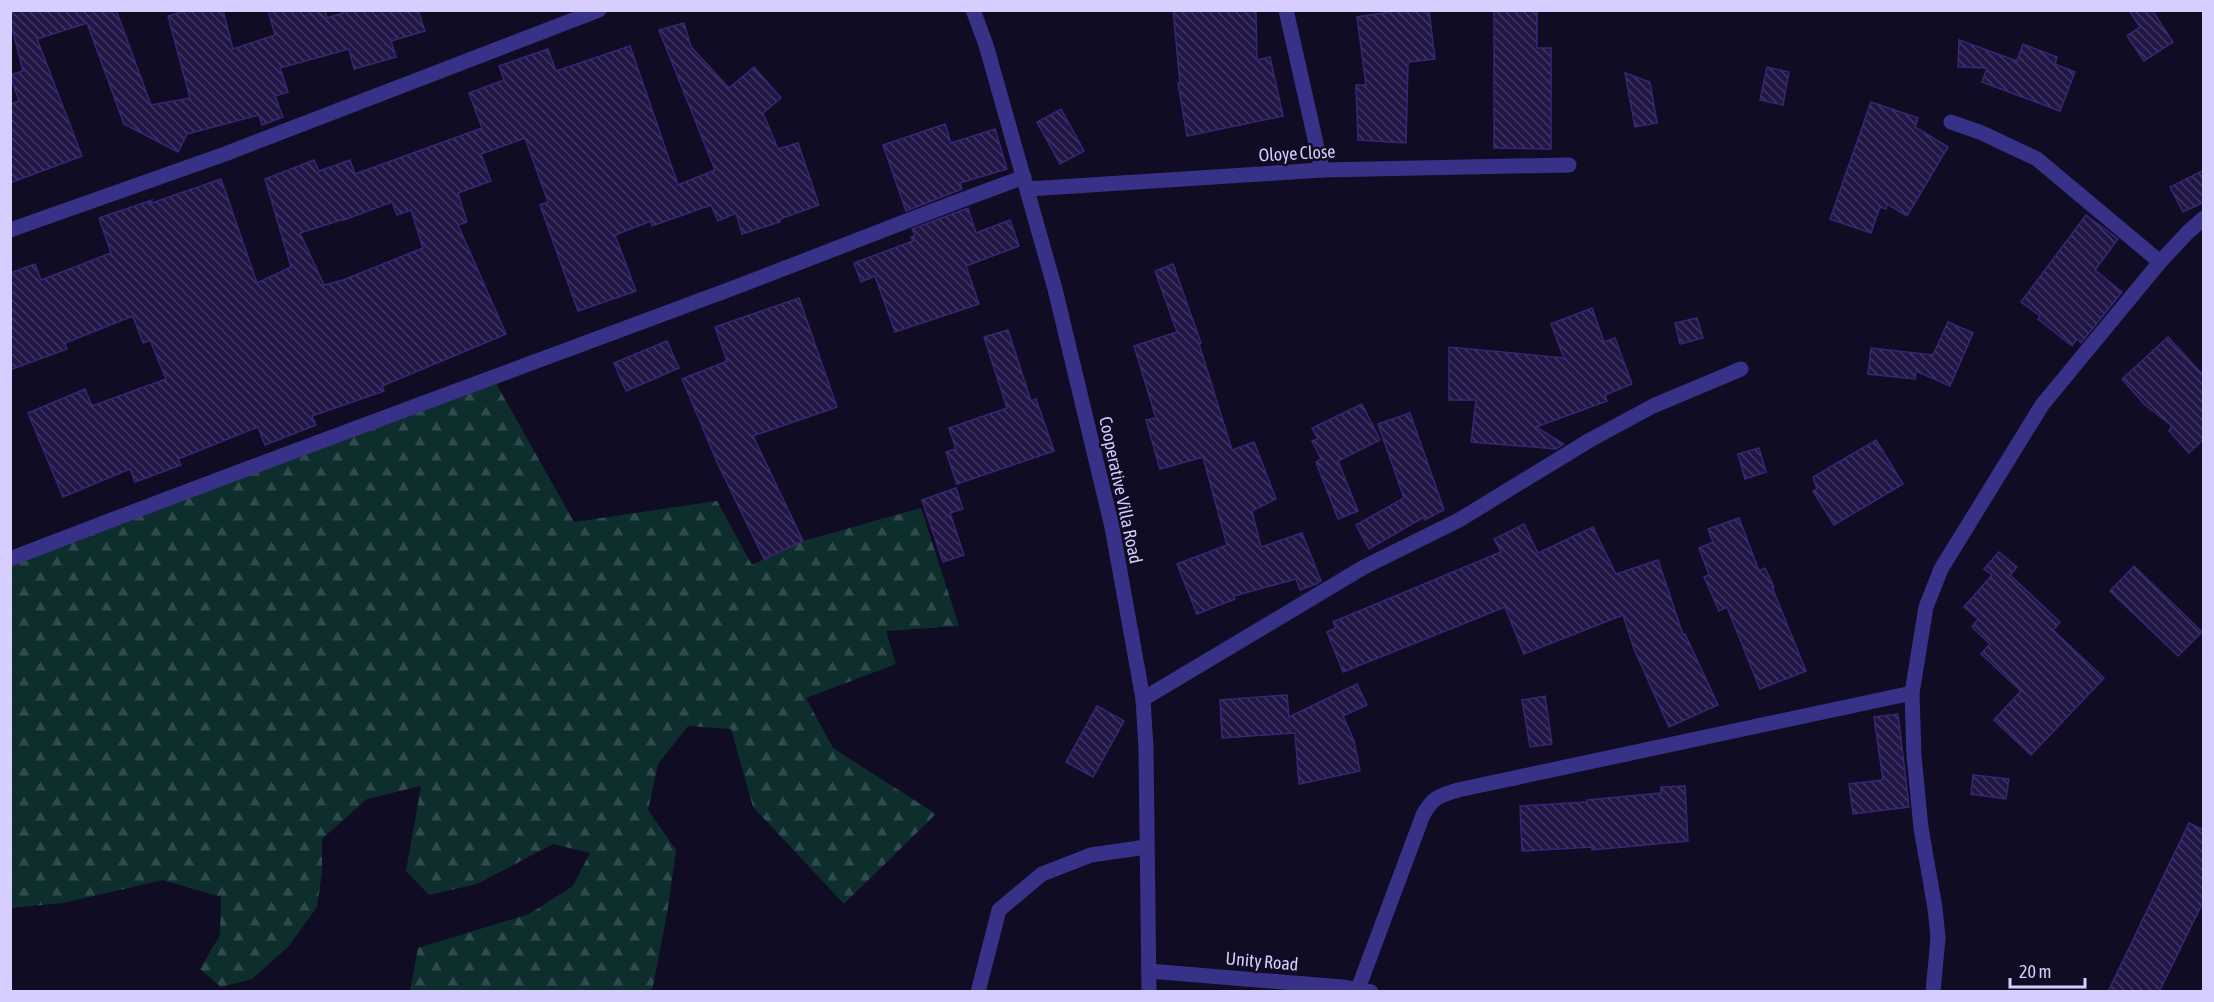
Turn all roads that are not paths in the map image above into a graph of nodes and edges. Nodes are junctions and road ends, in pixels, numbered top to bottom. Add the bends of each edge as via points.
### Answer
1 (599, 10) edge
2 (973, 10) edge
3 (1286, 10) edge
4 (1951, 123) dead end
5 (1569, 165) dead end
6 (1322, 170) junction
7 (1026, 183) junction
8 (2204, 218) edge
9 (10, 230) edge
10 (2160, 262) junction
11 (1742, 369) dead end
12 (10, 559) edge
13 (1912, 693) junction
14 (1143, 699) junction
15 (1146, 847) junction
16 (1149, 971) junction
17 (1365, 990) edge
18 (978, 992) edge
19 (1149, 992) edge
20 (1934, 992) edge

1 - 9 street via 225,154
2 - 7 street, Cooperative Villa Road
3 - 6 street
4 - 10 street via 2037,159
5 - 6 street, Oloye Close
6 - 7 street, Oloye Close
7 - 12 street, Oloye Close via 937,208 824,254
7 - 14 street, Cooperative Villa Road via 1112,527
8 - 10 street
10 - 13 street via 2042,405 1941,569 1926,607
11 - 14 street via 1653,406 1590,440 1459,520 1364,567
13 - 17 street via 1438,797 1423,815
13 - 20 street via 1921,828 1938,938
14 - 15 street, Cooperative Villa Road
15 - 16 street, Cooperative Villa Road
15 - 18 street via 1091,855 1042,874 999,910
16 - 17 street, Unity Road
16 - 19 street, Cooperative Villa Road

